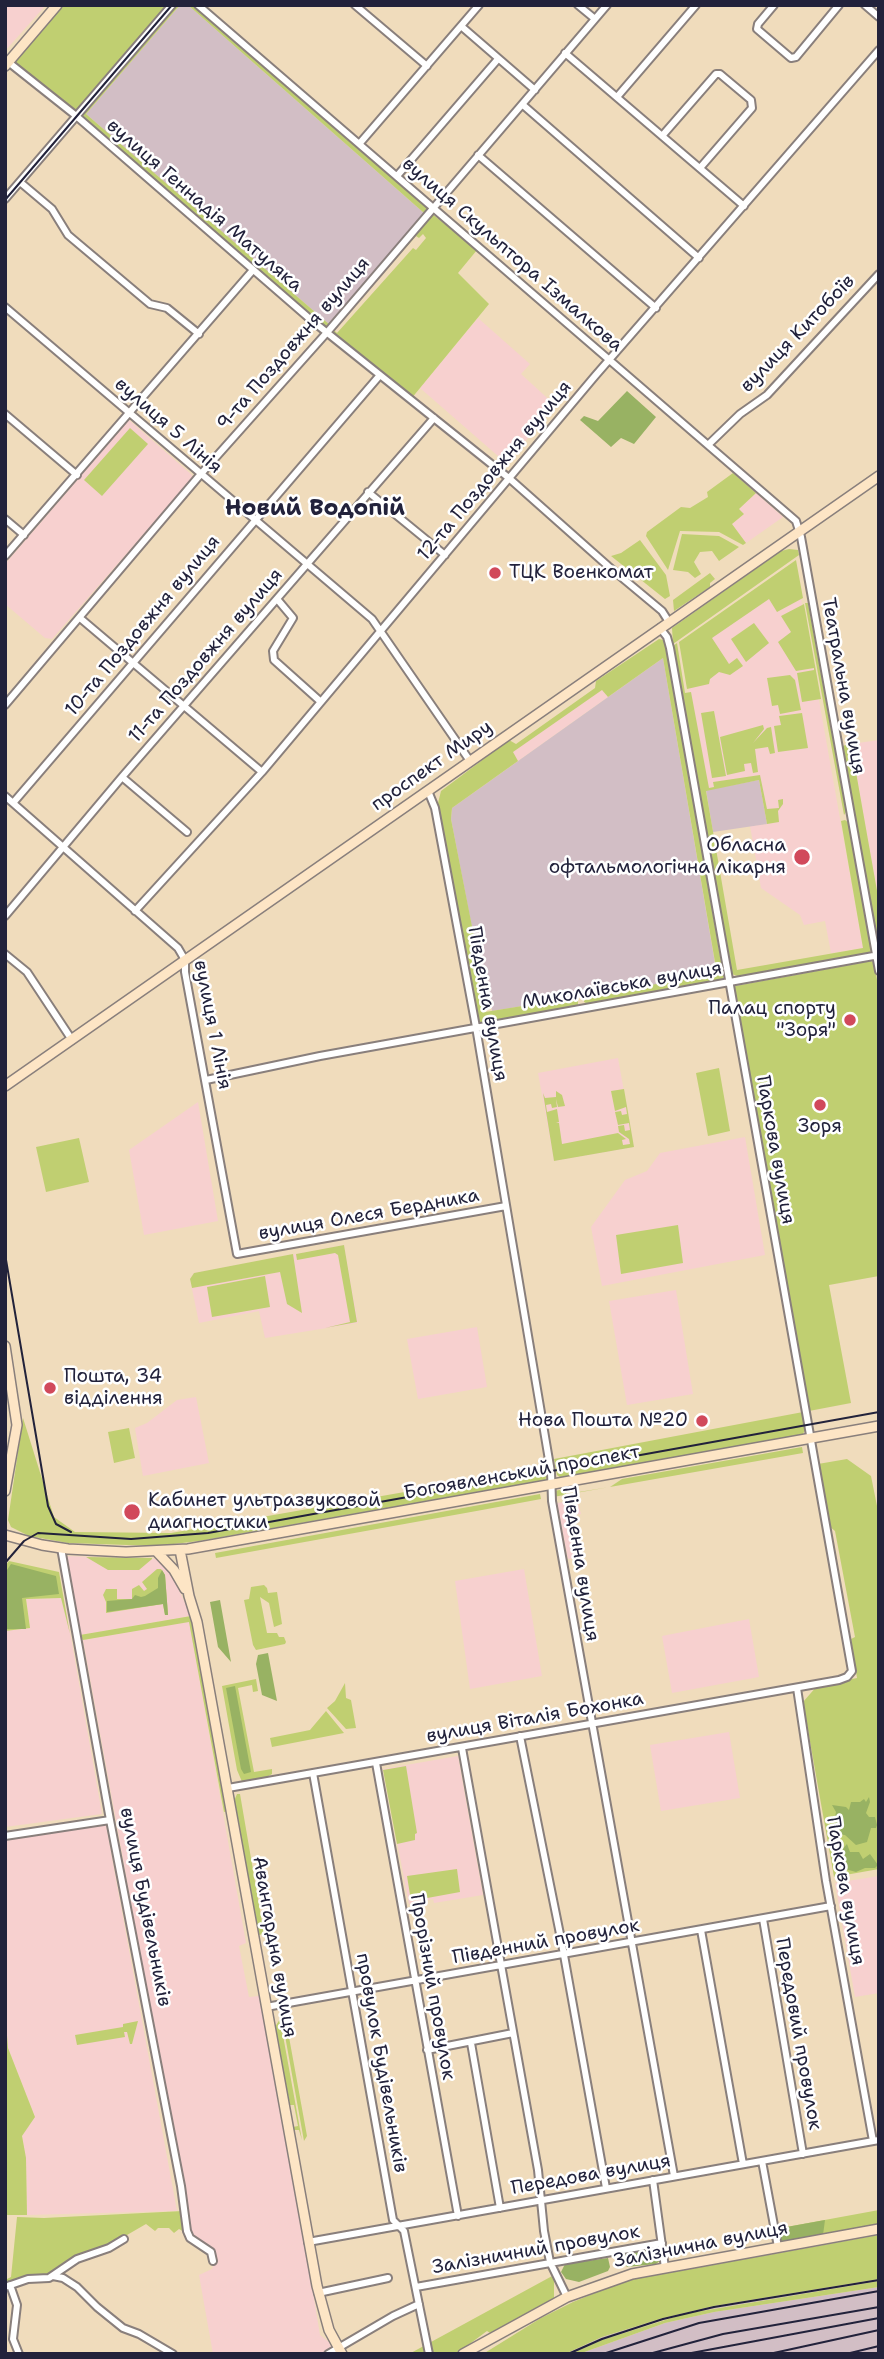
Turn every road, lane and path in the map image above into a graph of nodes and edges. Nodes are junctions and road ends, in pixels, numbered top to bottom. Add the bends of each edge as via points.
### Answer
1 (57, 5) edge
2 (172, 5) edge
3 (198, 5) edge
4 (355, 5) edge
5 (479, 5) edge
6 (578, 5) edge
7 (607, 5) edge
8 (696, 5) edge
9 (774, 5) edge
10 (839, 5) edge
11 (865, 5) edge
12 (879, 17) edge
13 (595, 19) junction
14 (461, 26) junction
15 (879, 50) edge
16 (565, 53) junction
17 (498, 59) junction
18 (6, 62) edge
19 (427, 66) junction
20 (535, 90) junction
21 (617, 97) junction
22 (523, 104) junction
23 (75, 116) junction
24 (662, 136) junction
25 (360, 144) junction
26 (478, 155) junction
27 (700, 168) junction
28 (397, 176) junction
29 (20, 182) junction
30 (5, 199) edge
31 (744, 206) junction
32 (433, 207) junction
33 (699, 258) junction
34 (253, 270) junction
35 (879, 274) edge
36 (5, 307) edge
37 (656, 308) junction
38 (327, 332) junction
39 (199, 334) junction
40 (610, 361) junction
41 (380, 376) junction
42 (130, 413) junction
43 (5, 414) edge
44 (434, 418) junction
45 (709, 444) junction
46 (77, 475) junction
47 (201, 475) junction
48 (879, 476) edge
49 (510, 479) junction
50 (368, 492) junction
51 (5, 519) edge
52 (254, 520) junction
53 (800, 531) junction
54 (23, 535) junction
55 (444, 555) junction
56 (5, 556) edge
57 (306, 564) junction
58 (277, 599) junction
59 (80, 618) junction
60 (669, 622) junction
61 (660, 628) junction
62 (380, 630) junction
63 (133, 663) junction
64 (321, 702) junction
65 (5, 705) edge
66 (185, 705) junction
67 (470, 761) junction
68 (262, 772) junction
69 (122, 776) junction
70 (428, 791) junction
71 (5, 796) edge
72 (13, 803) junction
73 (187, 832) dead end
74 (65, 847) junction
75 (135, 911) junction
76 (5, 916) edge
77 (5, 954) edge
78 (877, 956) edge
79 (185, 960) junction
80 (879, 971) edge
81 (729, 983) junction
82 (476, 1027) junction
83 (72, 1041) junction
84 (206, 1080) junction
85 (5, 1086) edge
86 (506, 1206) junction
87 (237, 1254) joint
88 (5, 1346) edge
89 (879, 1426) edge
90 (810, 1438) junction
91 (551, 1485) junction
92 (5, 1491) edge
93 (5, 1535) edge
94 (61, 1548) junction
95 (180, 1550) junction
96 (157, 1552) junction
97 (188, 1596) junction
98 (848, 1677) joint
99 (797, 1688) junction
100 (591, 1723) junction
101 (520, 1736) junction
102 (462, 1748) junction
103 (376, 1763) junction
104 (313, 1773) junction
105 (228, 1788) junction
106 (110, 1820) junction
107 (5, 1836) edge
108 (831, 1906) junction
109 (763, 1919) junction
110 (701, 1930) junction
111 (632, 1942) junction
112 (563, 1955) junction
113 (502, 1965) junction
114 (415, 1981) junction
115 (352, 1992) junction
116 (266, 2007) junction
117 (513, 2033) junction
118 (471, 2043) junction
119 (427, 2050) junction
120 (876, 2141) edge
121 (803, 2154) junction
122 (762, 2161) junction
123 (743, 2164) junction
124 (674, 2176) junction
125 (653, 2180) junction
126 (606, 2188) junction
127 (539, 2200) junction
128 (500, 2208) junction
129 (458, 2216) junction
130 (400, 2227) junction
131 (879, 2229) edge
132 (124, 2239) dead end
133 (308, 2242) junction
134 (662, 2243) junction
135 (778, 2247) junction
136 (213, 2261) dead end
137 (550, 2262) junction
138 (666, 2268) junction
139 (53, 2276) junction
140 (388, 2278) dead end
141 (8, 2286) edge
142 (415, 2287) junction
143 (318, 2293) junction
144 (567, 2297) junction
145 (419, 2304) junction
146 (340, 2351) edge
147 (19, 2354) edge
148 (173, 2354) edge
149 (328, 2354) edge
150 (429, 2354) edge
151 (463, 2354) edge

1 - 18 main road
2 - 23 street
3 - 25 street, вулиця Скульптора Ізмалкова
4 - 19 street
5 - 14 street
6 - 13 street
7 - 13 street, 9-та Поздовжня вулиця
8 - 21 street
9 - 10 street via 757,29 791,58
11 - 12 street
13 - 16 street, 9-та Поздовжня вулиця
14 - 17 street
14 - 19 street
15 - 31 street, 12-та Поздовжня вулиця
16 - 20 street, 9-та Поздовжня вулиця
16 - 21 street
17 - 20 street
17 - 28 street
18 - 23 street, вулиця Геннадія Матуляка
19 - 25 street
20 - 22 street, 9-та Поздовжня вулиця
21 - 24 street
22 - 26 street, 9-та Поздовжня вулиця
22 - 33 street
23 - 29 street
23 - 34 street, вулиця Геннадія Матуляка
24 - 27 street
24 - 27 street via 716,74 751,100 752,108
25 - 28 street, вулиця Скульптора Ізмалкова
26 - 32 street, 9-та Поздовжня вулиця
26 - 37 street
27 - 31 street
28 - 32 street, вулиця Скульптора Ізмалкова
29 - 30 street
29 - 39 street via 52,209 68,235 150,304 167,308
31 - 33 street, 12-та Поздовжня вулиця
32 - 38 street, 9-та Поздовжня вулиця
32 - 40 street, вулиця Скульптора Ізмалкова
33 - 37 street, 12-та Поздовжня вулиця
34 - 38 street, вулиця Геннадія Матуляка
34 - 39 street
35 - 45 street, вулиця Китобоїв via 767,395
36 - 42 street, вулиця 5 Лінія
37 - 40 street, 12-та Поздовжня вулиця
38 - 41 street, вулиця Геннадія Матуляка
38 - 47 street, 9-та Поздовжня вулиця
39 - 42 street
40 - 45 street, вулиця Скульптора Ізмалкова
40 - 49 street, 12-та Поздовжня вулиця
41 - 44 street, вулиця Геннадія Матуляка
41 - 52 street, 10-та Поздовжня вулиця
42 - 46 street
42 - 47 street, вулиця 5 Лінія
43 - 46 street
44 - 49 street, вулиця Геннадія Матуляка
44 - 50 street, 11-та Поздовжня вулиця
45 - 53 street, вулиця Скульптора Ізмалкова via 790,514
46 - 54 street
47 - 52 street, вулиця 5 Лінія
47 - 59 street, 9-та Поздовжня вулиця
48 - 53 main road, проспект Миру
49 - 55 street, 12-та Поздовжня вулиця
49 - 60 street, вулиця Геннадія Матуляка
50 - 55 street
50 - 57 street, 11-та Поздовжня вулиця
51 - 54 street
52 - 57 street, вулиця 5 Лінія
52 - 63 street, 10-та Поздовжня вулиця
53 - 60 main road, проспект Миру
53 - 78 street, Театральна вулиця
54 - 56 street
55 - 62 street, 12-та Поздовжня вулиця
57 - 58 street, 11-та Поздовжня вулиця
57 - 62 street, вулиця 5 Лінія
58 - 64 street via 293,618 273,651 274,660
58 - 66 street, 11-та Поздовжня вулиця
59 - 63 street
59 - 65 street, 9-та Поздовжня вулиця
60 - 61 main road, проспект Миру
61 - 67 main road, проспект Миру
61 - 81 street, Паркова вулиця via 670,648
62 - 64 street, 12-та Поздовжня вулиця
62 - 67 street, вулиця 5 Лінія
63 - 66 street
63 - 72 street, 10-та Поздовжня вулиця
64 - 68 street, 12-та Поздовжня вулиця
66 - 68 street
66 - 69 street, 11-та Поздовжня вулиця
67 - 70 main road, проспект Миру
68 - 75 street, 12-та Поздовжня вулиця
69 - 73 street
69 - 74 street, 11-та Поздовжня вулиця
70 - 79 main road, проспект Миру
70 - 82 street, Південна вулиця
71 - 72 street, вулиця 1 Лінія
72 - 74 street, вулиця 1 Лінія
74 - 75 street, вулиця 1 Лінія
74 - 76 street, 11-та Поздовжня вулиця
75 - 79 street, вулиця 1 Лінія via 178,948
77 - 83 street via 27,972
78 - 80 street, Театральна вулиця
78 - 81 street, Миколаївська вулиця
79 - 83 main road, проспект Миру
79 - 84 street, вулиця 1 Лінія
81 - 82 street, Миколаївська вулиця
81 - 90 street, Паркова вулиця
82 - 84 street, Миколаївська вулиця
82 - 86 street, Південна вулиця
83 - 85 main road, проспект Миру
84 - 87 street, вулиця 1 Лінія
86 - 87 street, вулиця Олеся Бердника
86 - 91 street, Південна вулиця
88 - 92 main road via 17,1426
89 - 90 main road, Богоявленський проспект
90 - 91 main road, Богоявленський проспект
90 - 98 street, Паркова вулиця via 852,1666
91 - 95 main road, Богоявленський проспект
91 - 100 street, Південна вулиця
93 - 94 main road, Богоявленський проспект
94 - 96 main road, Богоявленський проспект
94 - 106 street, вулиця Будівельників
95 - 96 main road, Богоявленський проспект
95 - 97 main road, Авангардна вулиця
96 - 97 main road via 174,1570
97 - 105 main road, Авангардна вулиця via 197,1622
98 - 99 street, вулиця Віталія Бохонка
99 - 100 street, вулиця Віталія Бохонка
99 - 108 street, Паркова вулиця
100 - 101 street, вулиця Віталія Бохонка
100 - 111 street, Південна вулиця
101 - 102 street, вулиця Віталія Бохонка
101 - 112 street
102 - 103 street, вулиця Віталія Бохонка
102 - 113 street
103 - 104 street, вулиця Віталія Бохонка
103 - 114 street, Прорізний провулок
104 - 105 street, вулиця Віталія Бохонка
104 - 115 street, провулок Будівельників
105 - 116 main road, Авангардна вулиця
106 - 107 street
106 - 136 street, вулиця Будівельників via 187,2231 211,2252
108 - 109 street, Південний провулок
108 - 120 street, Паркова вулиця
109 - 110 street, Південний провулок
109 - 121 street, Передовий провулок
110 - 111 street, Південний провулок
110 - 123 street
111 - 112 street, Південний провулок
111 - 124 street, Південна вулиця
112 - 113 street, Південний провулок
112 - 126 street
113 - 114 street, Південний провулок
113 - 117 street
114 - 115 street, Південний провулок
114 - 119 street, Прорізний провулок
115 - 116 street, Південний провулок
115 - 130 street, провулок Будівельників via 393,2220
116 - 133 main road, Авангардна вулиця
117 - 118 street
117 - 127 street
118 - 119 street
118 - 128 street
119 - 129 street, Прорізний провулок
120 - 121 street, Передова вулиця
121 - 122 street, Передова вулиця
122 - 123 street, Передова вулиця
122 - 135 street
123 - 124 street, Передова вулиця
124 - 125 street, Передова вулиця
125 - 126 street, Передова вулиця
125 - 134 street
126 - 127 street, Передова вулиця
127 - 128 street, Передова вулиця
127 - 137 street
128 - 129 street, Передова вулиця
129 - 130 street, Передова вулиця
130 - 133 street, Передова вулиця
130 - 142 street, провулок Будівельників
131 - 135 main road, Залізнична вулиця
132 - 139 street via 77,2259
133 - 143 main road, Авангардна вулиця
134 - 137 street, Залізничний провулок
134 - 138 street
135 - 138 main road, Залізнична вулиця
137 - 142 street, Залізничний провулок
137 - 144 street
138 - 144 main road, Залізнична вулиця via 632,2274
139 - 141 street
139 - 148 street via 77,2287 124,2329
140 - 143 street
141 - 147 street via 17,2305 13,2339
142 - 145 street, провулок Будівельників
143 - 146 main road, Авангардна вулиця
144 - 151 main road, Залізнична вулиця
145 - 146 street
145 - 150 street, провулок Будівельників
146 - 149 street

